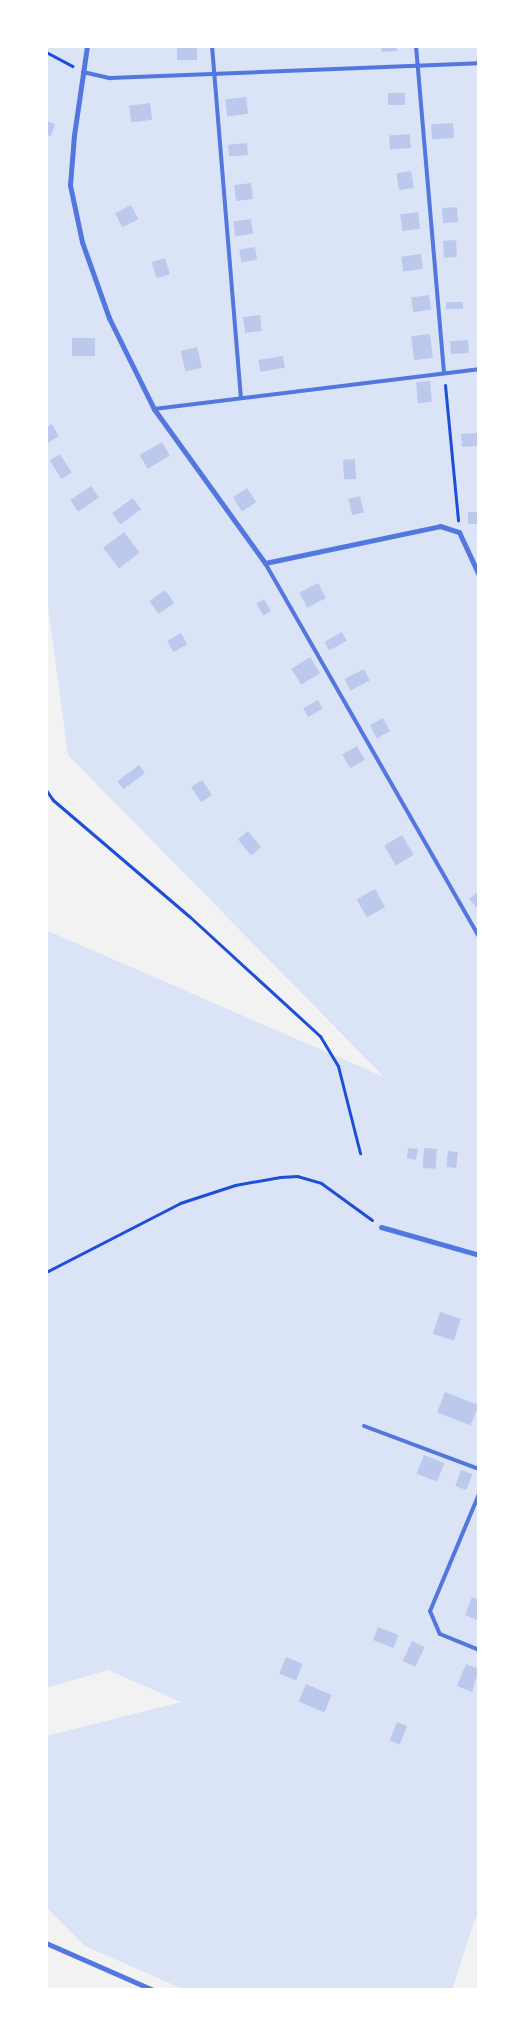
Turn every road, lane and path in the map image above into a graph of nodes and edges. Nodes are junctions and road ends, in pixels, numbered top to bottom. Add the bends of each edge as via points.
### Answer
1 (87, 46) edge
2 (212, 46) edge
3 (416, 46) edge
4 (46, 52) edge
5 (479, 63) edge
6 (418, 66) junction
7 (83, 72) junction
8 (213, 72) junction
9 (479, 369) edge
10 (444, 372) junction
11 (241, 397) junction
12 (154, 409) junction
13 (459, 532) junction
14 (264, 563) junction
15 (479, 575) edge
16 (46, 790) edge
17 (479, 937) edge
18 (360, 1153) dead end
19 (381, 1227) joint
20 (479, 1255) edge
21 (46, 1272) edge
22 (364, 1426) dead end
23 (479, 1469) edge
24 (479, 1494) edge
25 (479, 1650) edge
26 (46, 1944) edge
27 (154, 1990) edge

1 - 7 street
2 - 8 lane
3 - 6 lane
4 - 7 path
5 - 6 lane
6 - 8 lane
6 - 10 lane
7 - 8 lane via 110,78
7 - 12 street via 70,185 82,242 108,318
8 - 11 lane
9 - 10 lane
10 - 11 lane
10 - 13 path
11 - 12 lane
12 - 14 street
13 - 14 street via 440,526
13 - 15 street
14 - 17 lane
16 - 18 path via 53,800 189,916 320,1036 338,1066
19 - 20 street
19 - 21 path via 321,1183 297,1176 280,1177 235,1185 180,1203
22 - 23 lane
24 - 25 lane via 430,1610 440,1634
26 - 27 street

